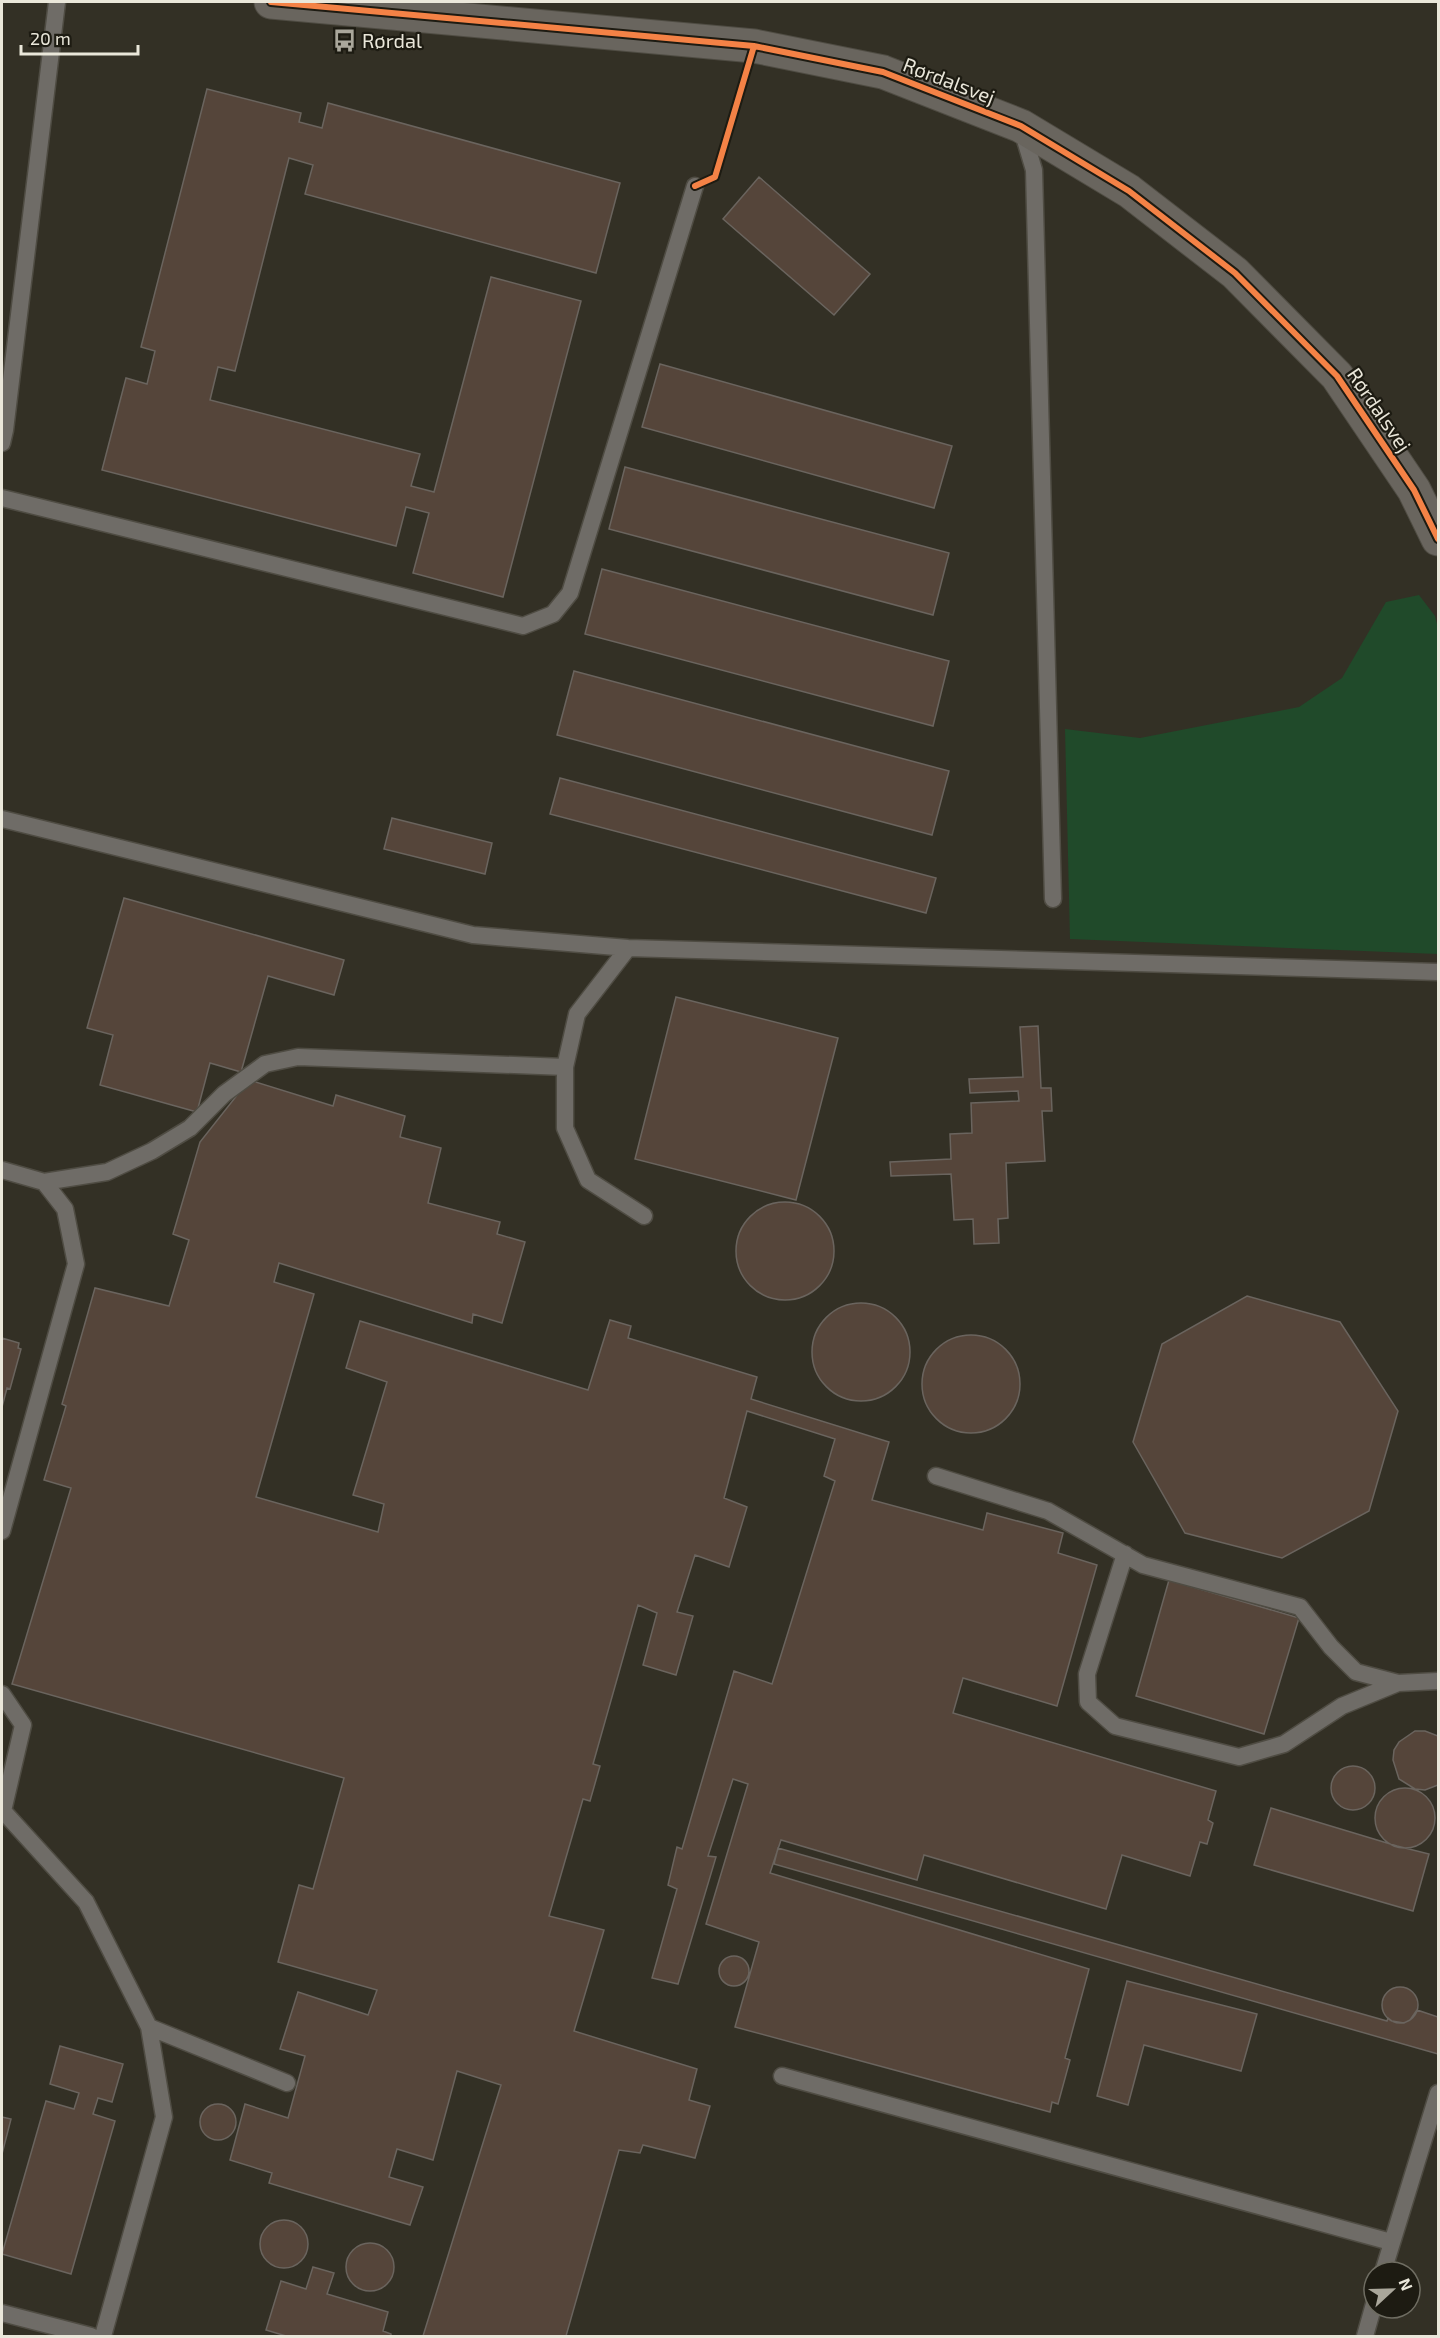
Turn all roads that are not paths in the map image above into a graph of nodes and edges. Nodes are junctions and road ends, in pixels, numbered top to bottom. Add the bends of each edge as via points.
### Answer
1 (57, 2) edge
2 (271, 2) edge
3 (1021, 126) junction
4 (695, 186) dead end
5 (2, 443) edge
6 (2, 498) edge
7 (1438, 539) edge
8 (2, 819) edge
9 (1053, 899) dead end
10 (628, 948) junction
11 (1438, 972) edge
12 (565, 1067) junction
13 (2, 1170) edge
14 (44, 1182) junction
15 (644, 1216) dead end
16 (936, 1476) dead end
17 (2, 1531) edge
18 (1125, 1554) junction
19 (1438, 1681) edge
20 (1398, 1683) junction
21 (2, 1694) edge
22 (149, 2027) junction
23 (782, 2076) dead end
24 (287, 2083) dead end
25 (1438, 2093) edge
26 (1391, 2242) junction
27 (1386, 2260) edge
28 (2, 2313) edge
29 (1370, 2320) edge
30 (91, 2337) edge
31 (103, 2337) edge
32 (1365, 2337) edge

1 - 5 lane
2 - 3 street, Rørdalsvej via 754,46 883,72
3 - 7 street, Rørdalsvej via 1129,191 1235,273 1337,376 1414,490
3 - 9 lane via 1034,171
4 - 6 lane via 570,593 553,614 523,626
8 - 10 lane via 473,935
10 - 11 lane
10 - 12 lane via 577,1014
12 - 14 lane via 298,1057 265,1064 224,1094 190,1128 152,1151 107,1172
12 - 15 lane via 565,1128 588,1180
13 - 14 lane
14 - 17 lane via 65,1209 76,1264
16 - 18 lane via 1048,1511
18 - 20 lane via 1143,1565 1300,1608 1356,1672
18 - 20 lane via 1087,1674 1088,1702 1115,1726 1239,1757 1284,1744 1342,1706
19 - 20 lane
21 - 22 lane via 23,1725 3,1811 86,1902
22 - 24 lane
22 - 31 lane via 164,2117
23 - 26 lane
25 - 26 lane
26 - 27 lane
28 - 30 lane
29 - 32 lane

